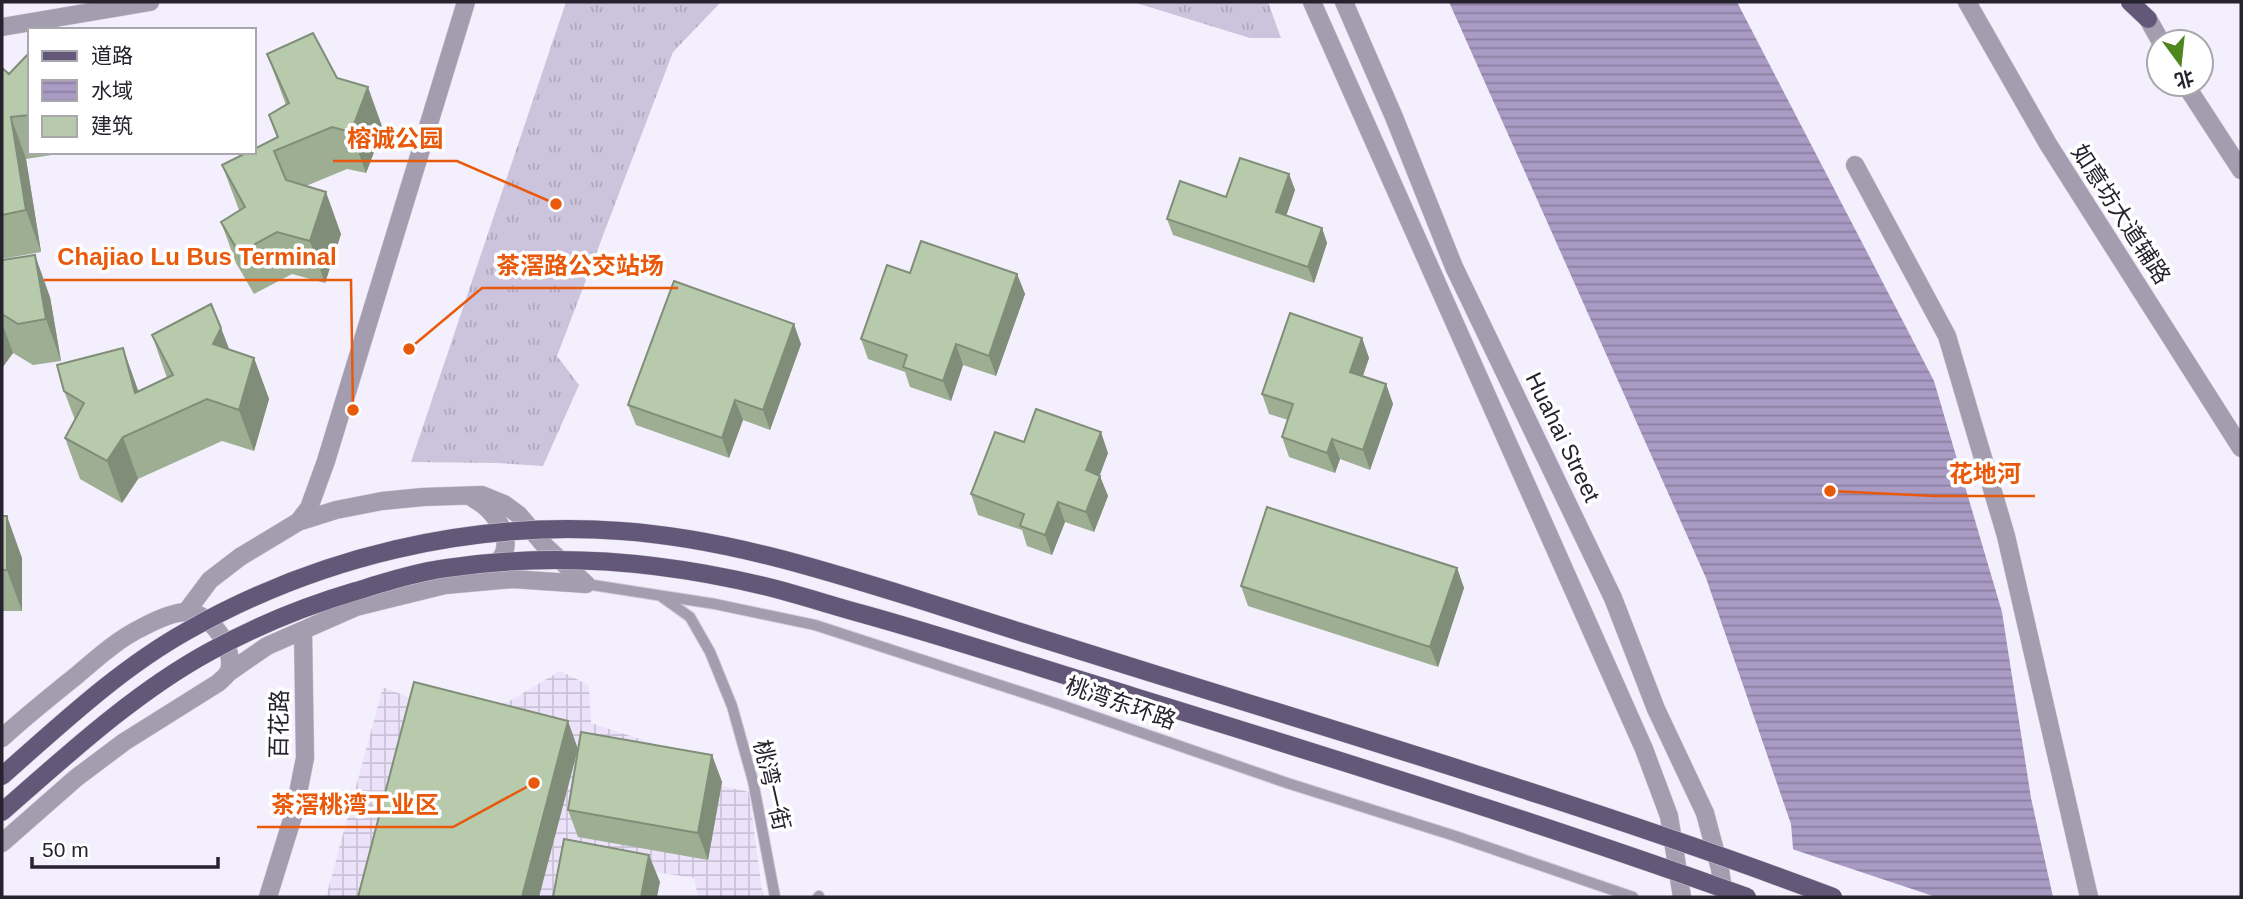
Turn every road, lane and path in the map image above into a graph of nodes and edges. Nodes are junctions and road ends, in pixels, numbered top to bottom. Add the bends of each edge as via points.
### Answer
1 (150, 2) edge
2 (466, 2) edge
3 (1311, 2) edge
4 (1344, 2) edge
5 (1967, 2) edge
6 (2130, 2) edge
7 (2148, 19) joint
8 (2, 27) edge
9 (2153, 28) edge
10 (2194, 98) edge
11 (1855, 165) dead end
12 (2241, 170) edge
13 (2241, 448) edge
14 (465, 495) junction
15 (298, 522) junction
16 (586, 584) junction
17 (445, 585) junction
18 (658, 594) junction
19 (186, 612) junction
20 (303, 631) junction
21 (228, 673) junction
22 (2, 738) edge
23 (2, 776) edge
24 (2, 812) edge
25 (2, 843) edge
26 (268, 897) edge
27 (775, 897) edge
28 (1633, 897) edge
29 (1682, 897) edge
30 (1724, 897) edge
31 (1748, 897) edge
32 (1833, 897) edge
33 (2089, 897) edge

1 - 8 street
2 - 15 street via 326,460 309,508
3 - 29 street via 1644,749 1668,816
4 - 30 street, Huahai Street via 1454,267 1613,598 1656,709 1705,813
5 - 13 street, 如意坊大道辅路 via 2048,144
6 - 7 main road
7 - 9 street
10 - 12 street
11 - 33 street via 1947,336 2006,536
14 - 15 street via 382,501
14 - 16 street via 482,495 519,515
14 - 17 street via 496,516 504,553 489,571
15 - 19 street via 210,580
16 - 17 street via 512,579
16 - 18 lane, 桃湾东环路
17 - 20 street via 356,607
18 - 27 lane, 桃湾一街 via 690,617 732,706 753,782
18 - 28 lane, 桃湾东环路 via 828,629
19 - 21 street via 197,613 215,626 228,652
19 - 22 street via 139,629
20 - 21 street via 267,646
20 - 26 street, 百花路 via 305,758 294,813
21 - 25 street via 76,778
23 - 32 main road, bridge via 136,664 183,633 285,583 420,544 484,533 621,531 751,551 860,582 1430,760
24 - 31 main road, bridge via 143,695 206,654 268,623 323,601 444,568 572,559 696,572 893,622 1443,794

